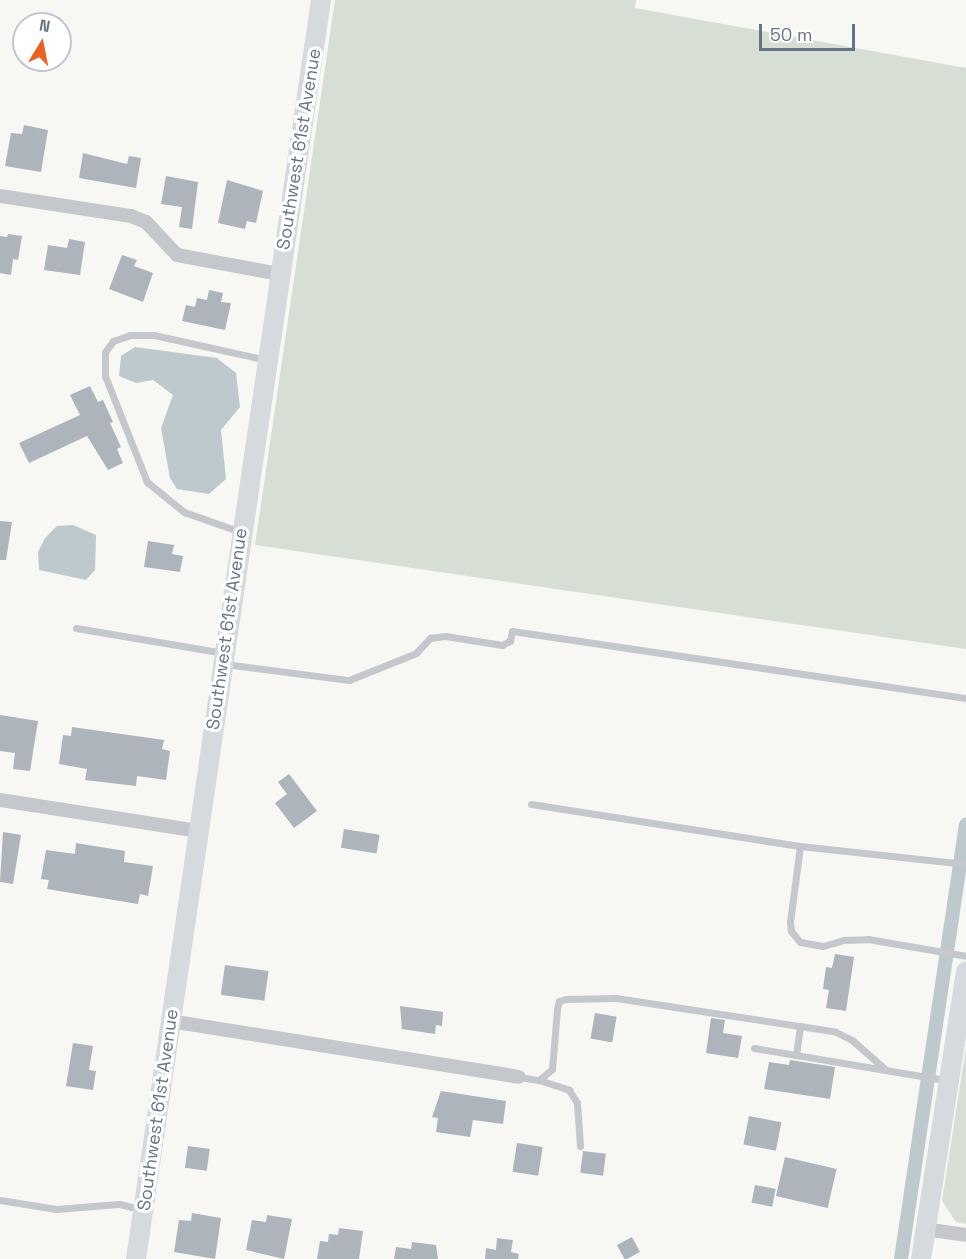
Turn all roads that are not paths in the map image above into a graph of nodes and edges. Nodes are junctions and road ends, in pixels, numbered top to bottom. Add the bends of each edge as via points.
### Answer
1 (321, 0) edge
2 (0, 196) edge
3 (280, 274) junction
4 (267, 360) junction
5 (241, 532) junction
6 (76, 628) dead end
7 (223, 658) junction
8 (966, 698) edge
9 (0, 800) edge
10 (531, 804) dead end
11 (198, 831) junction
12 (800, 846) junction
13 (966, 864) edge
14 (966, 956) edge
15 (966, 972) edge
16 (170, 1021) junction
17 (800, 1026) junction
18 (754, 1048) dead end
19 (796, 1054) junction
20 (885, 1069) junction
21 (519, 1077) joint
22 (539, 1080) junction
23 (949, 1080) junction
24 (580, 1146) dead end
25 (0, 1200) edge
26 (143, 1210) junction
27 (925, 1229) junction
28 (966, 1235) edge
29 (136, 1259) edge
30 (921, 1259) edge

1 - 3 street, Southwest 61st Avenue
2 - 3 street via 131,216 146,222 177,255
3 - 4 street, Southwest 61st Avenue
4 - 5 street, Southwest 61st Avenue
4 - 5 lane via 154,335 113,340 105,352 105,376 147,482 184,512
5 - 7 street, Southwest 61st Avenue
6 - 7 lane
7 - 8 lane via 349,680 416,653 430,638 445,636 502,645 510,641 512,631
7 - 11 street, Southwest 61st Avenue
9 - 11 street
10 - 12 lane
11 - 16 street, Southwest 61st Avenue
12 - 13 lane
12 - 14 lane via 790,922 795,938 823,946 868,939
15 - 23 street
16 - 21 street
16 - 26 street, Southwest 61st Avenue
17 - 19 lane
17 - 20 lane via 836,1032 852,1040
17 - 22 lane via 616,998 566,999 559,1001 552,1069
18 - 19 lane
19 - 20 lane
20 - 23 lane
21 - 22 lane
22 - 24 lane via 569,1090 577,1103
23 - 27 street
25 - 26 lane via 56,1209 119,1204
26 - 29 street, Southwest 61st Avenue
27 - 28 street
27 - 30 street

